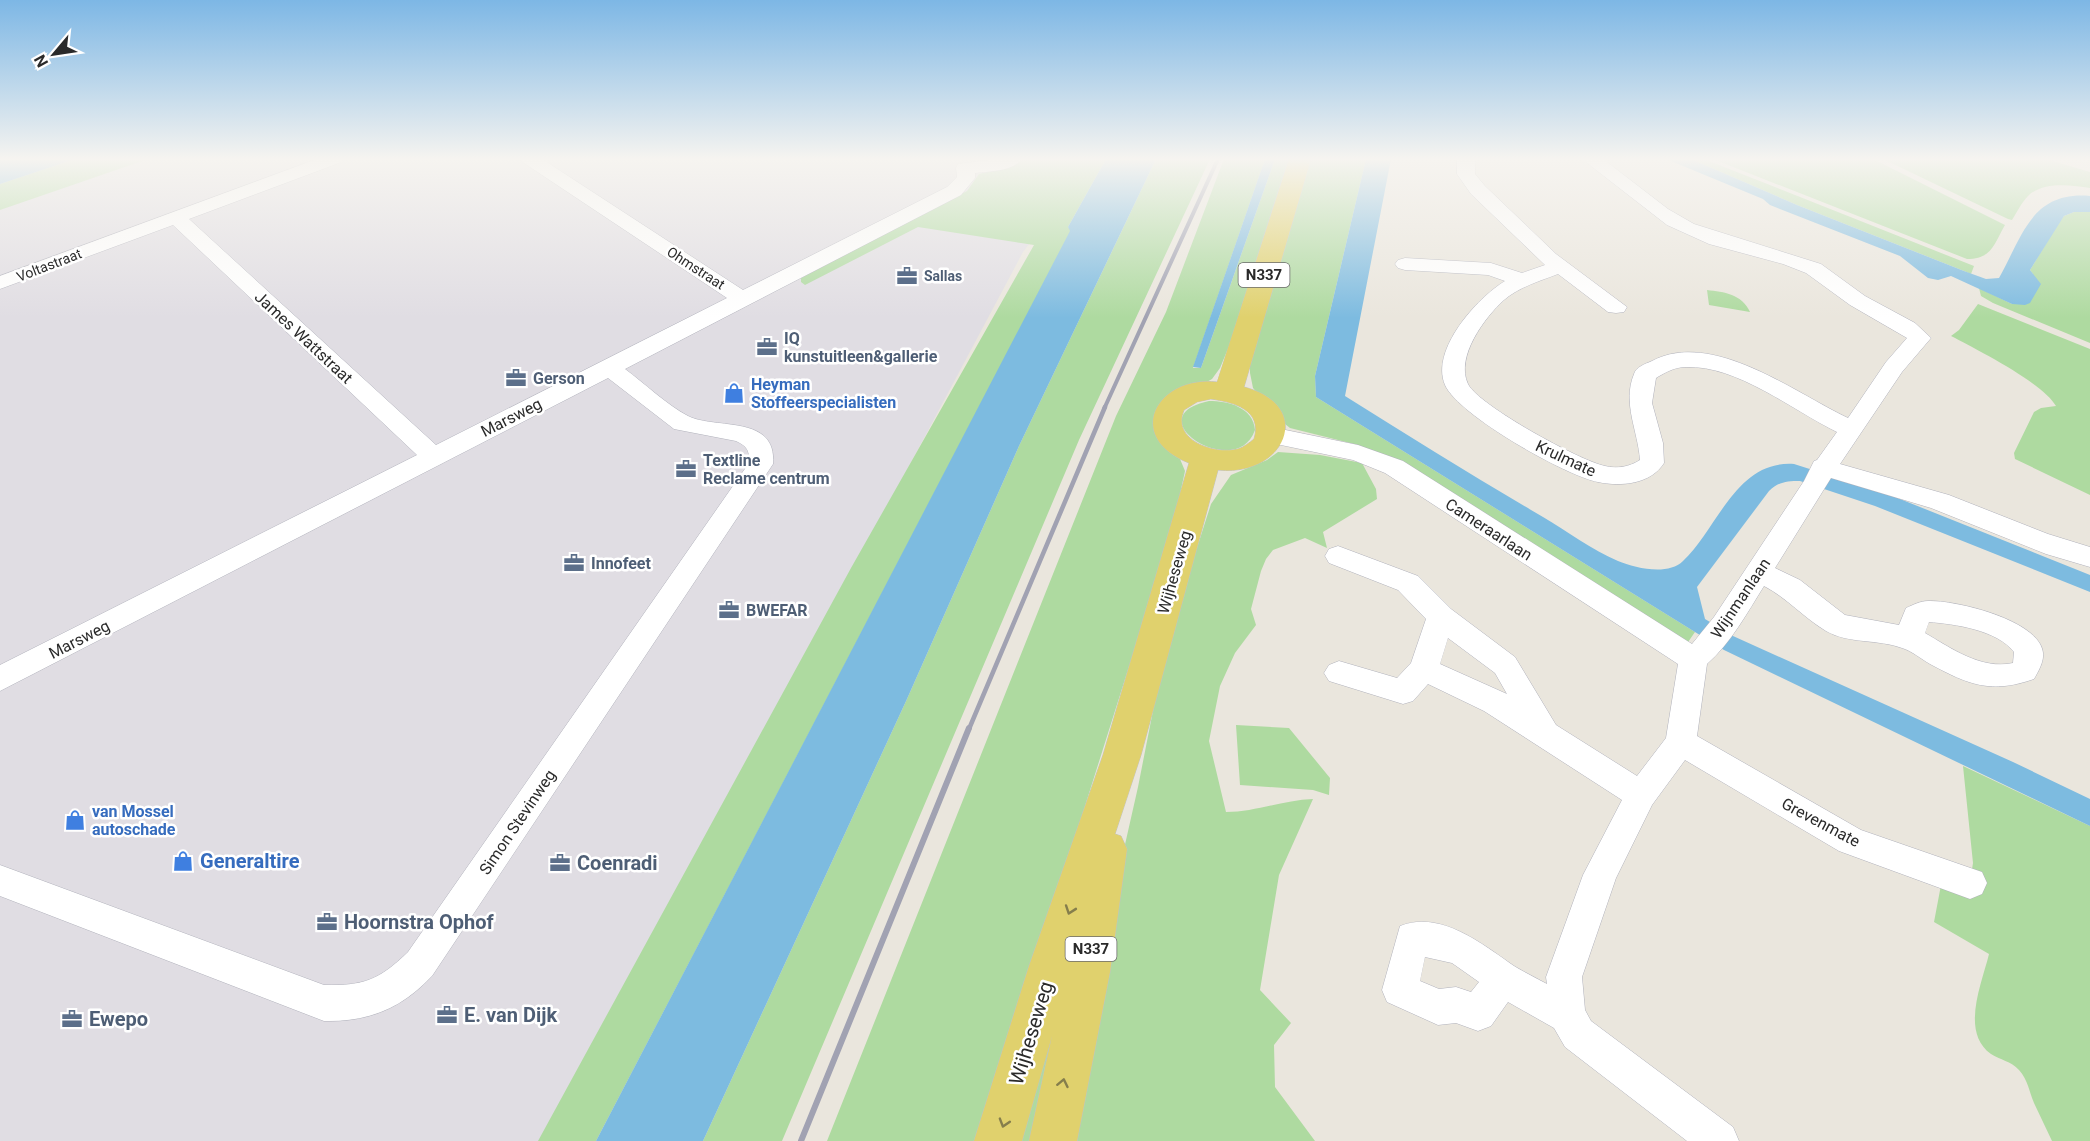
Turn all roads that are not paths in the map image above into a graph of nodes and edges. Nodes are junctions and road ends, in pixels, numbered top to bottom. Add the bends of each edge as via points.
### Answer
1 (188, 212) edge
2 (611, 212) edge
3 (912, 212) edge
4 (1284, 212) edge
5 (1502, 212) edge
6 (1662, 212) edge
7 (175, 217) junction
8 (1405, 264) dead end
9 (1560, 266) junction
10 (1522, 280) junction
11 (0, 283) edge
12 (743, 299) junction
13 (1616, 307) dead end
14 (608, 367) junction
15 (1228, 392) junction
16 (1851, 429) junction
17 (1271, 435) junction
18 (434, 457) junction
19 (1206, 458) junction
20 (1820, 475) junction
21 (1338, 555) dead end
22 (2090, 557) edge
23 (1758, 571) junction
24 (1441, 617) junction
25 (1909, 638) dead end
26 (1708, 644) junction
27 (1424, 669) junction
28 (1339, 673) dead end
29 (0, 679) edge
30 (1545, 734) junction
31 (1681, 742) junction
32 (1122, 755) junction
33 (1641, 795) junction
34 (0, 880) edge
35 (1970, 883) dead end
36 (1503, 979) dead end
37 (1567, 1015) junction
38 (998, 1141) edge
39 (1053, 1141) edge
40 (1719, 1141) edge

1 - 7 street, Voltastraat
2 - 12 street, Ohmstraat
3 - 12 street, Marsweg
4 - 15 main road, N337
5 - 9 street
6 - 16 street, Wijnmanlaan via 1721,242 1804,265 1832,279 1864,305 1910,327 1920,338 1903,352
7 - 11 street, Voltastraat
7 - 18 street, James Wattstraat
8 - 10 street via 1491,269
9 - 10 street, Krulmate
9 - 13 street
10 - 16 street, Krulmate via 1497,295 1461,338 1455,361 1456,384 1470,401 1527,440 1599,474 1621,476 1640,472 1652,464 1651,443 1640,403 1645,374 1657,364 1673,361 1729,366
12 - 14 street, Marsweg
14 - 18 street, Marsweg
14 - 34 street, Simon Stevinweg via 682,423 753,439 762,452 761,464 427,954 406,979 365,1002 324,1003
15 - 17 main road via 1262,408 1270,421
15 - 19 main road via 1211,390 1179,399 1165,419 1175,443
16 - 20 street, Wijnmanlaan
17 - 19 main road via 1266,445 1241,458
17 - 26 street, Cameraarlaan via 1358,453 1394,467
18 - 29 street, Marsweg
19 - 32 main road, Wijheseweg / N337
20 - 22 street via 1914,492
20 - 23 street, Wijnmanlaan
21 - 24 street via 1408,583
23 - 25 street via 1790,587 1837,624
23 - 26 street, Wijnmanlaan
24 - 27 street
24 - 30 street via 1505,665
26 - 31 street, Wijnmanlaan
27 - 28 street via 1403,692
27 - 30 street via 1495,702
30 - 33 street
31 - 33 street, Wijnmanlaan
31 - 35 street, Grevenmate via 1851,841
32 -> 38 main road, Wijheseweg / N337 via 1051,966
39 -> 32 main road, Wijheseweg / N337 via 1088,972
33 - 37 street, Wijnmanlaan via 1600,875 1564,976
36 - 37 street
37 - 40 street via 1578,1034

